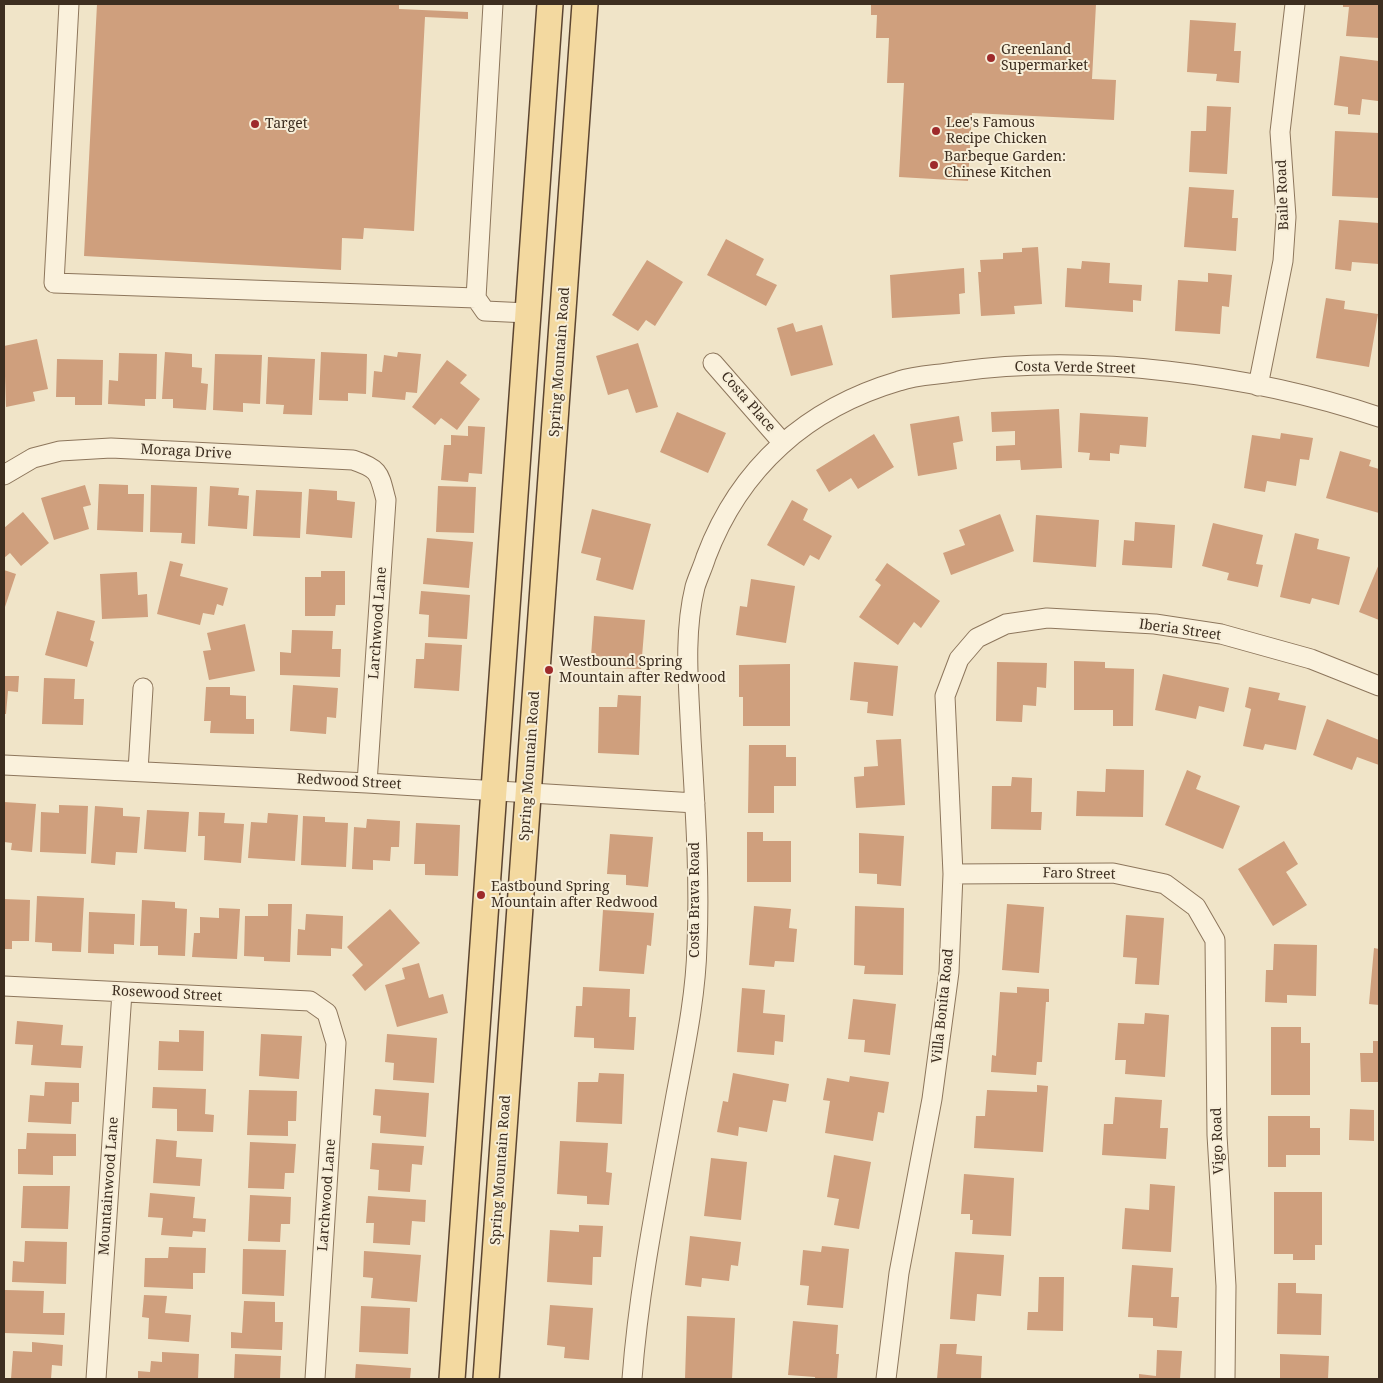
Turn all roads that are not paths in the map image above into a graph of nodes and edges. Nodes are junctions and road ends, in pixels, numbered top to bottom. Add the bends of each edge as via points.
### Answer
1 (69, 4) edge
2 (493, 4) edge
3 (550, 4) edge
4 (585, 4) edge
5 (1295, 4) edge
6 (541, 118) junction
7 (573, 175) junction
8 (476, 298) junction
9 (528, 312) junction
10 (713, 363) dead end
11 (1258, 386) junction
12 (1379, 417) edge
13 (782, 442) junction
14 (554, 444) junction
15 (372, 467) joint
16 (4, 475) edge
17 (977, 638) joint
18 (1379, 686) edge
19 (143, 688) dead end
20 (4, 765) edge
21 (138, 771) junction
22 (367, 782) junction
23 (494, 790) junction
24 (529, 793) junction
25 (695, 803) junction
26 (953, 874) junction
27 (1196, 907) joint
28 (4, 986) edge
29 (122, 992) junction
30 (327, 1013) joint
31 (96, 1379) edge
32 (315, 1379) edge
33 (452, 1379) edge
34 (486, 1379) edge
35 (632, 1379) edge
36 (886, 1379) edge
37 (1225, 1379) edge

1 - 8 street via 54,282
2 - 8 street
3 - 6 main road
4 - 7 main road, Spring Mountain Road
5 - 11 street, Baile Road via 1280,132 1286,217 1283,261
6 - 7 main road via 554,133 557,175
6 - 9 main road
7 - 14 main road, Spring Mountain Road
8 - 9 street via 485,310
9 - 14 main road via 539,321 539,366
9 - 23 main road
10 - 13 street, Costa Place
11 - 12 street, Costa Verde Street
11 - 13 street, Costa Verde Street via 1166,371 1071,365 987,368 901,380 843,402
13 - 25 street, Costa Brava Road via 761,463 719,523 695,586 687,650
14 - 24 main road, Spring Mountain Road
15 - 16 street, Moraga Drive via 353,460 111,448 60,451 34,458
15 - 22 street, Larchwood Lane via 381,480 386,500
17 - 18 street, Iberia Street via 1006,624 1047,618 1154,624 1221,634 1311,659
17 - 26 street, Villa Bonita Road via 959,659 945,696
19 - 21 street
20 - 21 street, Redwood Street
21 - 22 street, Redwood Street
22 - 23 street, Redwood Street
23 - 24 street, Redwood Street
23 - 33 main road
24 - 25 street, Redwood Street
24 - 34 main road, Spring Mountain Road
25 - 35 street, Costa Brava Road via 697,947 685,1049 636,1317
26 - 27 street, Faro Street via 1113,873 1165,884
26 - 36 street, Villa Bonita Road via 949,972 935,1080 899,1273
27 - 37 street, Vigo Road via 1215,940 1217,1135 1226,1286
28 - 29 street, Rosewood Street
29 - 30 street, Rosewood Street via 310,1001
29 - 31 street, Mountainwood Lane
30 - 32 street, Larchwood Lane via 336,1043

